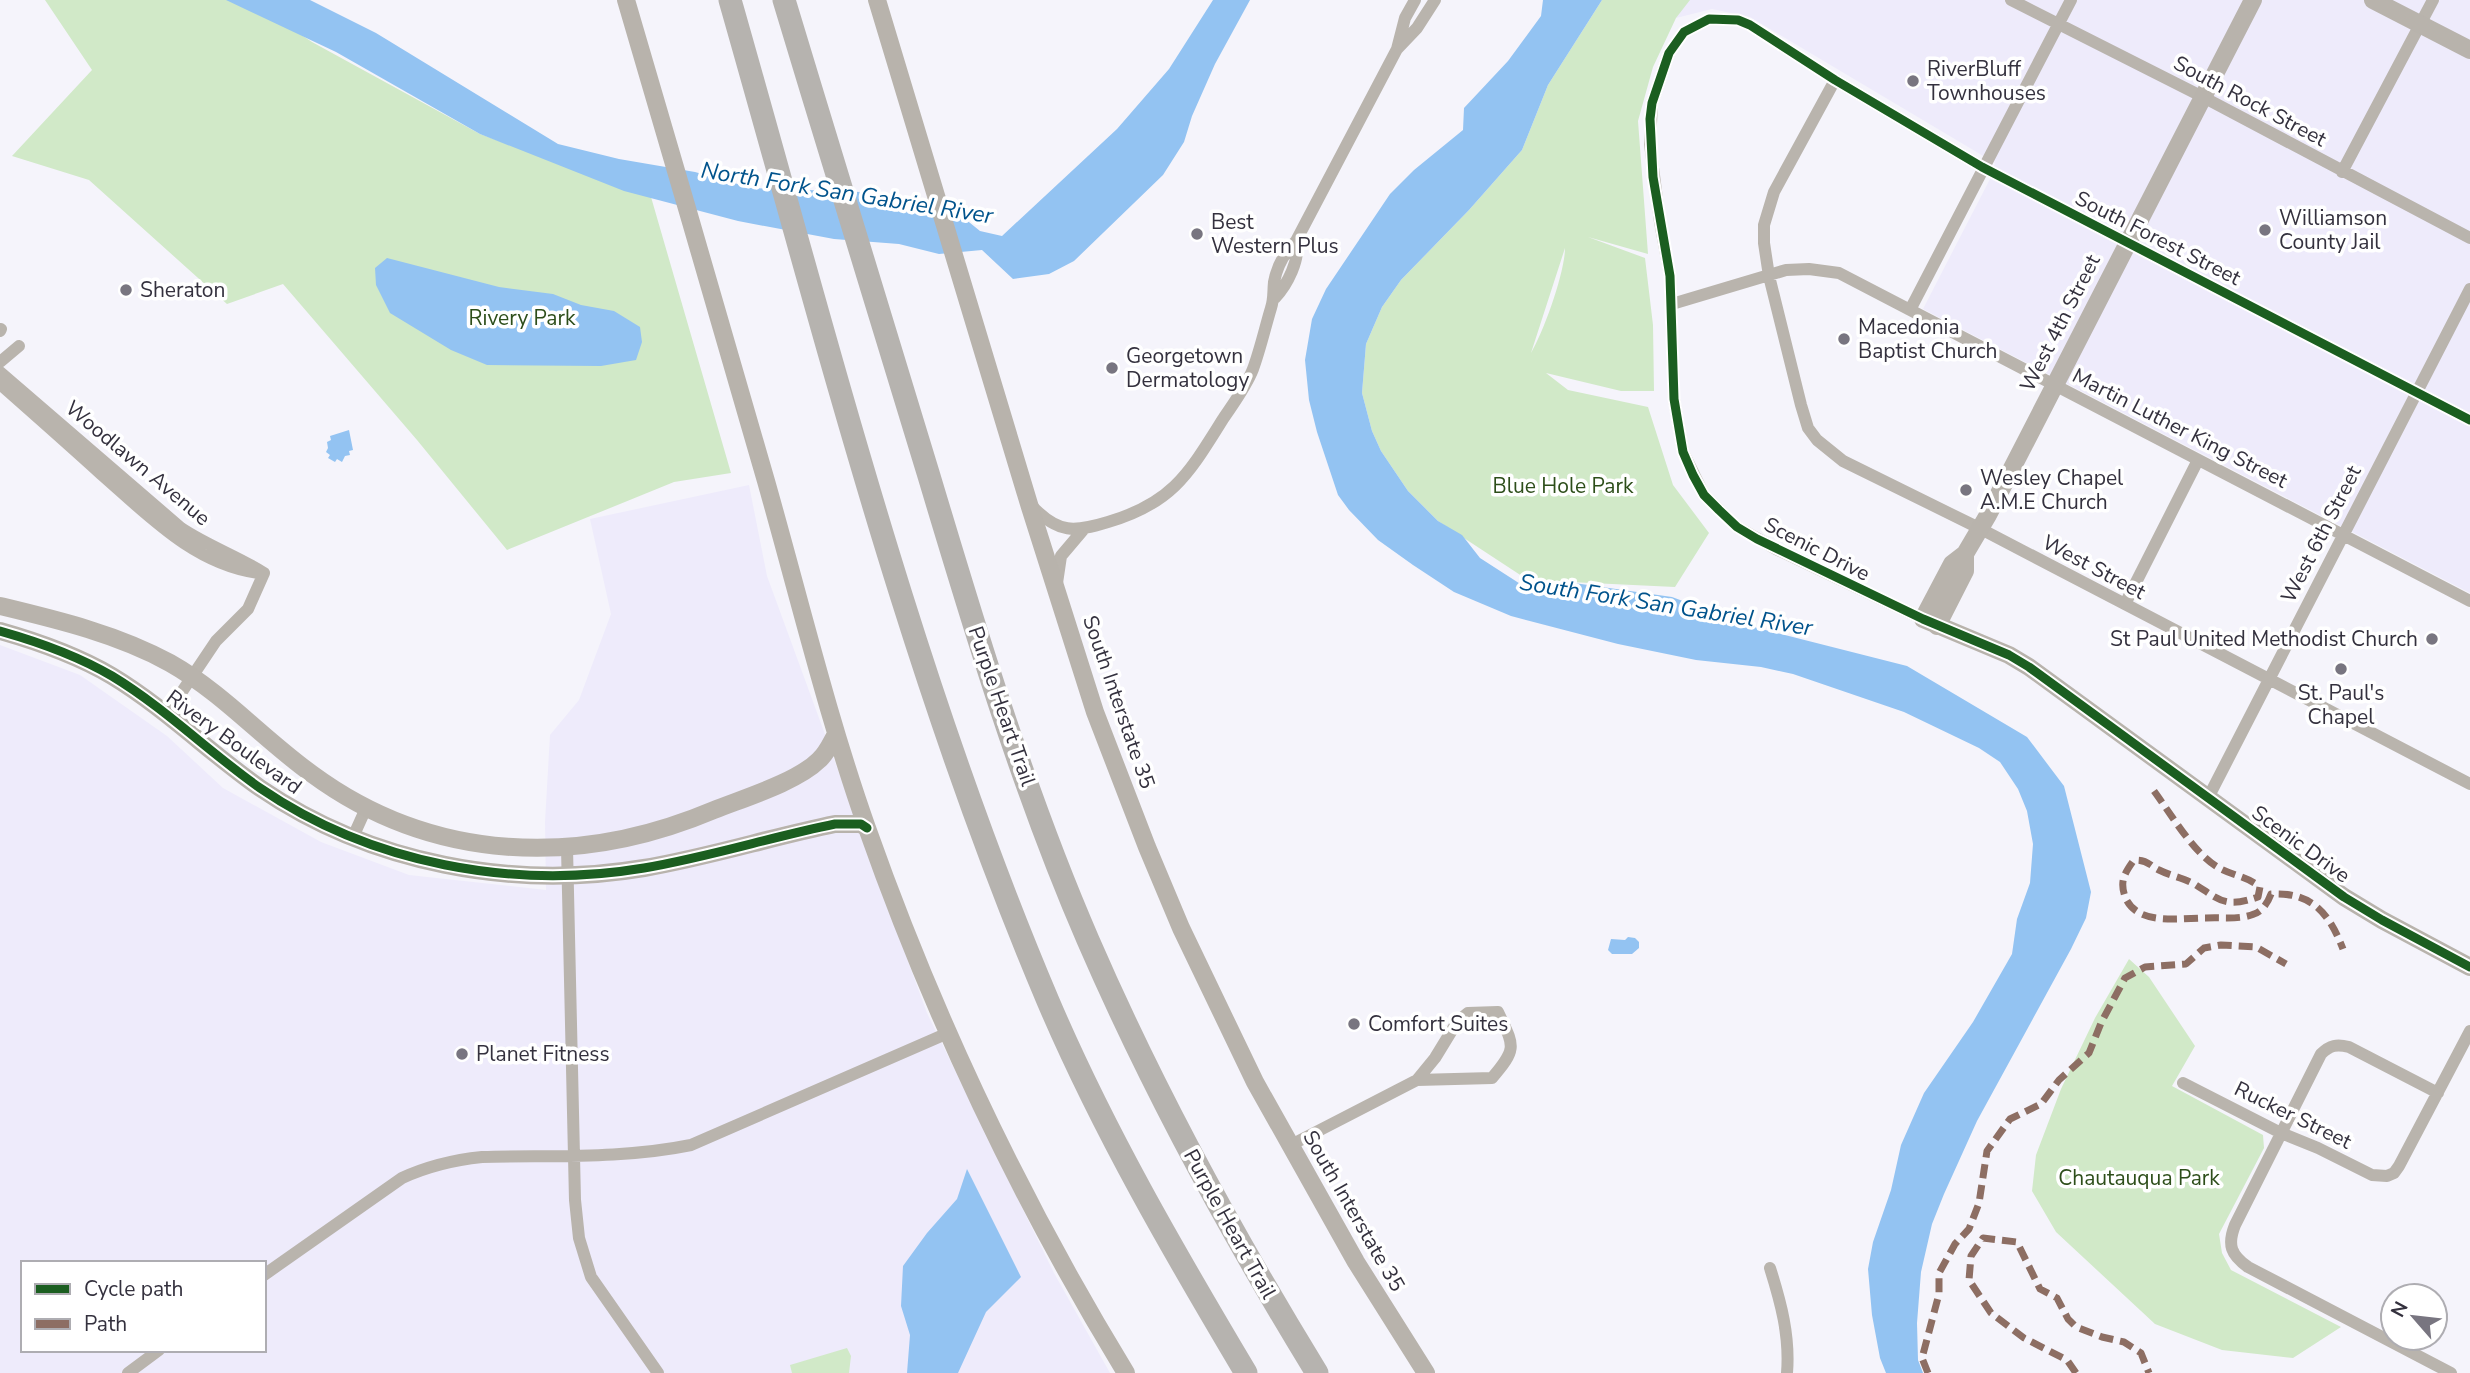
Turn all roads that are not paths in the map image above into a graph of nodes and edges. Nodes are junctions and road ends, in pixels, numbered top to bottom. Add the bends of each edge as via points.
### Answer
1 (626, 0) edge
2 (730, 0) edge
3 (784, 0) edge
4 (877, 0) edge
5 (1415, 0) edge
6 (1435, 0) edge
7 (2011, 0) edge
8 (2071, 0) edge
9 (2253, 0) edge
10 (2373, 0) edge
11 (2433, 0) edge
12 (2058, 24) junction
13 (2420, 25) junction
14 (1397, 49) junction
15 (2470, 50) edge
16 (1835, 80) junction
17 (2203, 97) junction
18 (1982, 167) junction
19 (2342, 172) junction
20 (2470, 238) edge
21 (2127, 242) junction
22 (1769, 276) junction
23 (2470, 289) edge
24 (1672, 304) junction
25 (1910, 310) junction
26 (19, 346) dead end
27 (0, 362) edge
28 (0, 372) edge
29 (0, 384) edge
30 (2055, 385) junction
31 (2416, 391) junction
32 (2470, 420) edge
33 (2198, 460) junction
34 (1030, 504) junction
35 (1979, 528) junction
36 (1083, 530) junction
37 (2343, 534) junction
38 (264, 573) junction
39 (1057, 590) junction
40 (2470, 601) edge
41 (2125, 604) junction
42 (0, 606) edge
43 (1930, 623) junction
44 (0, 631) edge
45 (192, 677) junction
46 (2269, 680) junction
47 (167, 715) junction
48 (836, 734) junction
49 (2470, 784) edge
50 (2208, 798) junction
51 (367, 806) junction
52 (867, 828) junction
53 (354, 837) junction
54 (566, 848) junction
55 (567, 875) junction
56 (2470, 967) edge
57 (2470, 1031) edge
58 (948, 1032) junction
59 (1417, 1080) junction
60 (2183, 1083) dead end
61 (2438, 1093) junction
62 (2281, 1133) junction
63 (1289, 1146) junction
64 (575, 1155) junction
65 (1769, 1268) dead end
66 (266, 1274) edge
67 (156, 1352) edge
68 (128, 1373) edge
69 (659, 1373) edge
70 (1126, 1373) edge
71 (1245, 1373) edge
72 (1317, 1373) edge
73 (1426, 1373) edge
74 (1787, 1373) edge
75 (2451, 1373) edge

1 - 48 street
2 - 71 highway via 861,459 966,791 1050,1005 1096,1104 1166,1238
3 - 72 highway, Purple Heart Trail via 1015,751 1088,939 1142,1059 1241,1249
4 - 34 street, South Interstate 35
5 - 14 street
6 - 14 street
7 - 12 street, South Rock Street
8 - 12 street
9 - 17 street, West 4th Street
10 - 13 street
11 - 13 street
12 - 17 street, South Rock Street
12 - 18 street
13 - 15 street
13 - 19 street
14 - 36 street via 1296,241 1281,260 1253,371 1195,464 1156,502
16 - 18 street, South Forest Street
16 - 22 street, West Street via 1768,209 1764,243
16 - 24 street, Scenic Drive via 1738,20 1709,19 1677,39 1660,78 1650,119 1653,177
17 - 19 street, South Rock Street
17 - 21 street, West 4th Street
18 - 21 street, South Forest Street
18 - 25 street
19 - 20 street, South Rock Street
21 - 30 street, West 4th Street
21 - 31 street, South Forest Street
22 - 24 street, Martin Luther King Street
22 - 25 street, Martin Luther King Street via 1809,269 1839,273
22 - 35 street, West Street via 1801,405 1816,440 1843,461
23 - 31 street, West 6th Street
24 - 43 street, Scenic Drive via 1678,428 1683,452 1704,495 1737,527 1757,539
25 - 30 street, Martin Luther King Street
26 - 27 street
28 - 38 street, Woodlawn Avenue via 181,528
29 - 38 street, Woodlawn Avenue via 173,536 218,562
30 - 33 street, Martin Luther King Street
30 - 35 street, West 4th Street
31 - 32 street, South Forest Street
31 - 37 street, West 6th Street
33 - 37 street, Martin Luther King Street
33 - 41 street
34 - 36 street via 1049,523
34 - 39 street, South Interstate 35
35 - 41 street, West Street
35 - 43 street, West 4th Street via 1965,554 1965,571
36 - 39 street via 1061,556
37 - 40 street, Martin Luther King Street
37 - 46 street, West 6th Street
38 - 45 street via 248,610 216,641
39 - 63 street, South Interstate 35 via 1095,712 1181,928
41 - 46 street, West Street
42 - 45 street, Rivery Boulevard via 124,641
43 - 50 street, Scenic Drive via 2029,667
44 - 47 street, Rivery Boulevard via 111,675
45 - 47 street
45 - 51 street, Rivery Boulevard via 312,774
46 - 49 street, West Street
46 - 50 street, West 6th Street
47 - 53 street, Rivery Boulevard via 274,797
48 - 52 street
48 - 54 street, Rivery Boulevard via 826,753 811,767 742,799 654,833
50 - 56 street, Scenic Drive via 2344,897
51 - 53 street
51 - 54 street, Rivery Boulevard via 419,829 469,842
52 - 55 street, Rivery Boulevard via 838,824 645,868
52 - 58 street
53 - 55 street, Rivery Boulevard via 442,865
54 - 55 street
55 - 64 street
57 - 61 street
58 - 64 street via 691,1145 632,1154
58 - 70 street via 1019,1184
59 - 59 street via 1492,1078 1513,1043 1498,1012 1468,1013
59 - 63 street
60 - 62 street, Rucker Street
61 - 62 street, Rucker Street via 2399,1166 2386,1176 2372,1175
61 - 62 street via 2349,1047 2334,1045 2321,1055
62 - 75 street via 2231,1235 2230,1250 2236,1259
63 - 73 street, South Interstate 35
64 - 66 street via 482,1157 421,1170 402,1178
64 - 69 street via 583,1258 591,1277
65 - 74 street via 1787,1335
67 - 68 street

